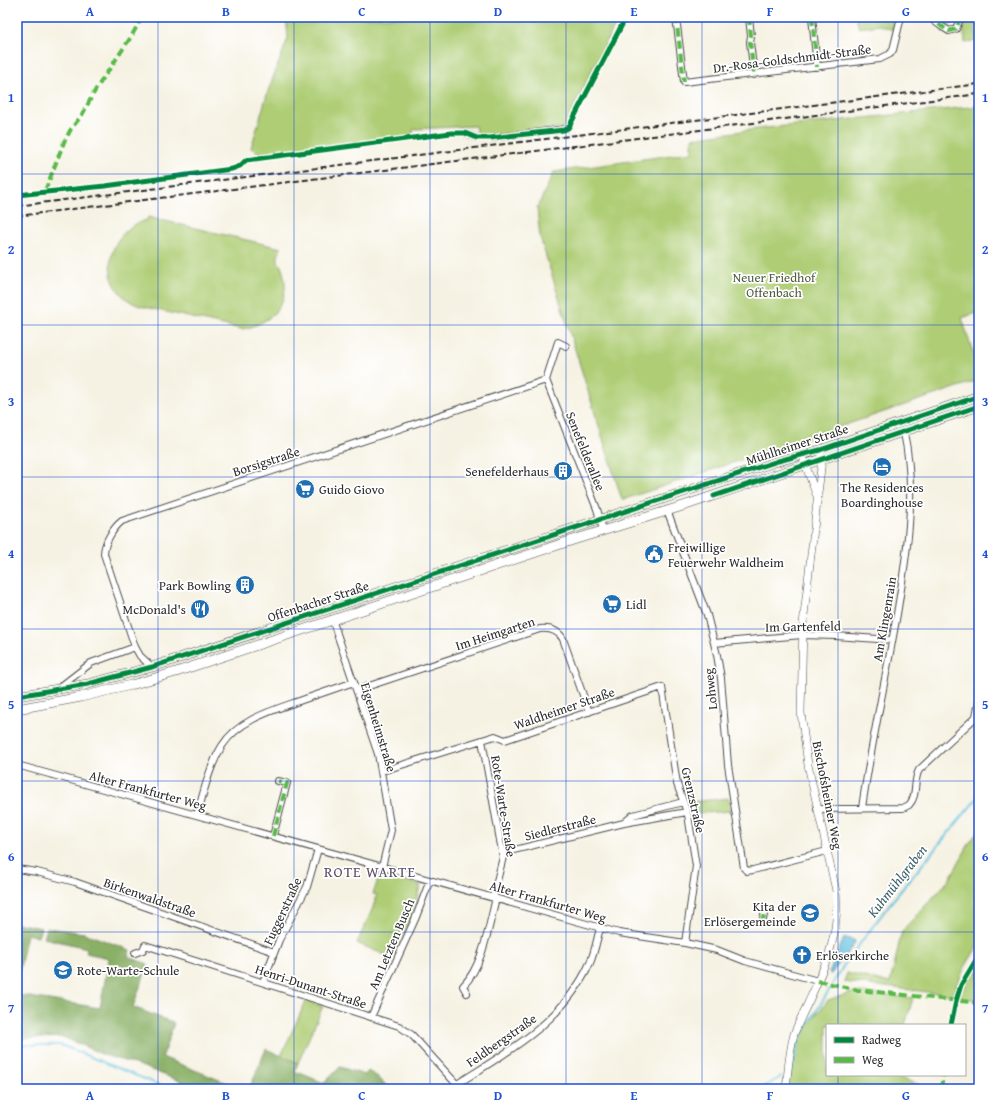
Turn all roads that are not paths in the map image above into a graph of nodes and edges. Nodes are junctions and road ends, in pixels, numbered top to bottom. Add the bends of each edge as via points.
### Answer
1 (676, 17) edge
2 (749, 17) edge
3 (812, 17) edge
4 (901, 17) edge
5 (928, 17) edge
6 (957, 17) edge
7 (817, 67) junction
8 (754, 75) junction
9 (566, 129) dead end
10 (465, 133) dead end
11 (566, 346) dead end
12 (546, 380) junction
13 (979, 396) edge
14 (979, 406) edge
15 (904, 432) junction
16 (820, 450) junction
17 (802, 455) junction
18 (822, 459) junction
19 (806, 465) junction
20 (817, 496) junction
21 (667, 510) junction
22 (622, 512) joint
23 (600, 519) junction
24 (628, 523) joint
25 (603, 530) junction
26 (332, 619) junction
27 (802, 635) junction
28 (892, 640) junction
29 (714, 643) junction
30 (135, 647) junction
31 (152, 667) junction
32 (354, 682) junction
33 (662, 687) joint
34 (357, 690) junction
35 (56, 691) junction
36 (17, 696) edge
37 (979, 702) edge
38 (17, 709) edge
39 (589, 712) junction
40 (978, 715) edge
41 (482, 740) junction
42 (17, 765) edge
43 (382, 772) junction
44 (278, 781) dead end
45 (683, 802) junction
46 (862, 808) junction
47 (817, 809) junction
48 (687, 812) junction
49 (197, 815) junction
50 (624, 823) junction
51 (273, 836) junction
52 (318, 849) junction
53 (826, 851) junction
54 (502, 853) junction
55 (382, 866) junction
56 (17, 869) edge
57 (430, 880) junction
58 (495, 898) junction
59 (765, 911) dead end
60 (762, 923) dead end
61 (600, 928) junction
62 (685, 943) junction
63 (274, 952) junction
64 (135, 953) dead end
65 (818, 981) junction
66 (263, 982) junction
67 (467, 993) dead end
68 (371, 1017) junction
69 (457, 1084) junction
70 (461, 1089) edge
71 (786, 1089) edge

1 - 8 street, Dr.-Rosa-Goldschmidt-Straße via 684,82
2 - 8 street
3 - 7 street
4 - 7 street, Dr.-Rosa-Goldschmidt-Straße via 890,54 880,59
5 - 6 street via 949,30 956,28 959,21
7 - 8 street, Dr.-Rosa-Goldschmidt-Straße
9 - 10 street via 490,138 477,138
11 - 12 street via 558,342
12 - 23 street, Senefelderallee
12 - 30 street, Borsigstraße via 122,521 108,540 104,554
13 - 16 main road, Mühlheimer Straße
14 - 15 main road, Mühlheimer Straße
15 - 18 main road, Mühlheimer Straße
15 - 28 street, Am Klingenrain via 910,477 910,503 904,566
16 - 17 main road, Mühlheimer Straße
16 - 18 street, Bischofsheimer Weg
17 - 19 street, Bischofsheimer Weg
17 - 22 main road, Mühlheimer Straße
18 - 19 main road, Mühlheimer Straße
18 - 20 street, Bischofsheimer Weg
19 - 20 street, Bischofsheimer Weg
19 - 21 main road, Mühlheimer Straße
20 - 27 street, Bischofsheimer Weg
21 - 24 main road, Mühlheimer Straße
21 - 29 street, Lohweg via 707,615
22 - 23 main road, Offenbacher Straße
23 - 25 street, Senefelderallee
23 - 31 main road, Offenbacher Straße
24 - 25 main road, Offenbacher Straße
25 - 26 main road, Offenbacher Straße
26 - 32 street, Eigenheimstraße
26 - 38 main road, Offenbacher Straße via 131,685
27 - 28 street, Im Gartenfeld
27 - 29 street, Im Gartenfeld
27 - 47 street, Bischofsheimer Weg via 801,713
28 - 46 street, Am Klingenrain via 869,757
29 - 53 street, Lohweg via 721,678 734,813 746,871
30 - 31 street, Borsigstraße via 140,656
30 - 35 street via 91,663
31 - 35 main road, Offenbacher Straße
32 - 34 street, Eigenheimstraße
32 - 49 street via 269,712 251,720 236,731 225,742 218,755
33 - 39 street, Waldheimer Straße
33 - 45 street, Grenzstraße via 677,784
34 - 39 street, Im Heimgarten via 540,629 548,629 558,632 563,639
34 - 43 street, Eigenheimstraße
35 - 36 main road, Offenbacher Straße
37 - 40 street
39 - 41 street, Waldheimer Straße via 505,740 495,736
40 - 46 street via 919,770 914,798 909,806
41 - 43 street, Waldheimer Straße
41 - 54 street, Rote-Warte-Straße
42 - 49 street, Alter Frankfurter Weg
43 - 55 street, Eigenheimstraße via 391,830
44 - 51 street via 287,783
45 - 48 street, Grenzstraße
45 - 50 street, Siedlerstraße via 633,815
46 - 47 street
47 - 53 street, Bischofsheimer Weg
48 - 50 street, Siedlerstraße
48 - 62 street, Grenzstraße via 696,866
49 - 51 street, Alter Frankfurter Weg
50 - 54 street, Siedlerstraße
51 - 52 street, Alter Frankfurter Weg
52 - 55 street, Alter Frankfurter Weg
52 - 63 street, Fuggerstraße via 304,892
53 - 65 street, Bischofsheimer Weg via 836,892 837,911 832,944
54 - 58 street, Rote-Warte-Straße via 503,861
55 - 57 street, Alter Frankfurter Weg
56 - 63 street, Birkenwaldstraße via 75,882
57 - 58 street, Alter Frankfurter Weg
57 - 68 street, Am Letzten Busch
58 - 61 street, Alter Frankfurter Weg
58 - 67 street, Rote-Warte-Straße via 478,960 462,986
59 - 60 street
61 - 62 street, Alter Frankfurter Weg
61 - 69 street, Feldbergstraße via 592,958 584,975 555,1014 522,1042
62 - 65 street, Alter Frankfurter Weg
63 - 66 street, Fuggerstraße
64 - 66 street, Henri-Dunant-Straße via 143,950 145,945
65 - 71 street, Bischofsheimer Weg via 794,1034
66 - 68 street, Henri-Dunant-Straße
68 - 69 street, Henri-Dunant-Straße via 407,1031
69 - 70 street, Henri-Dunant-Straße

